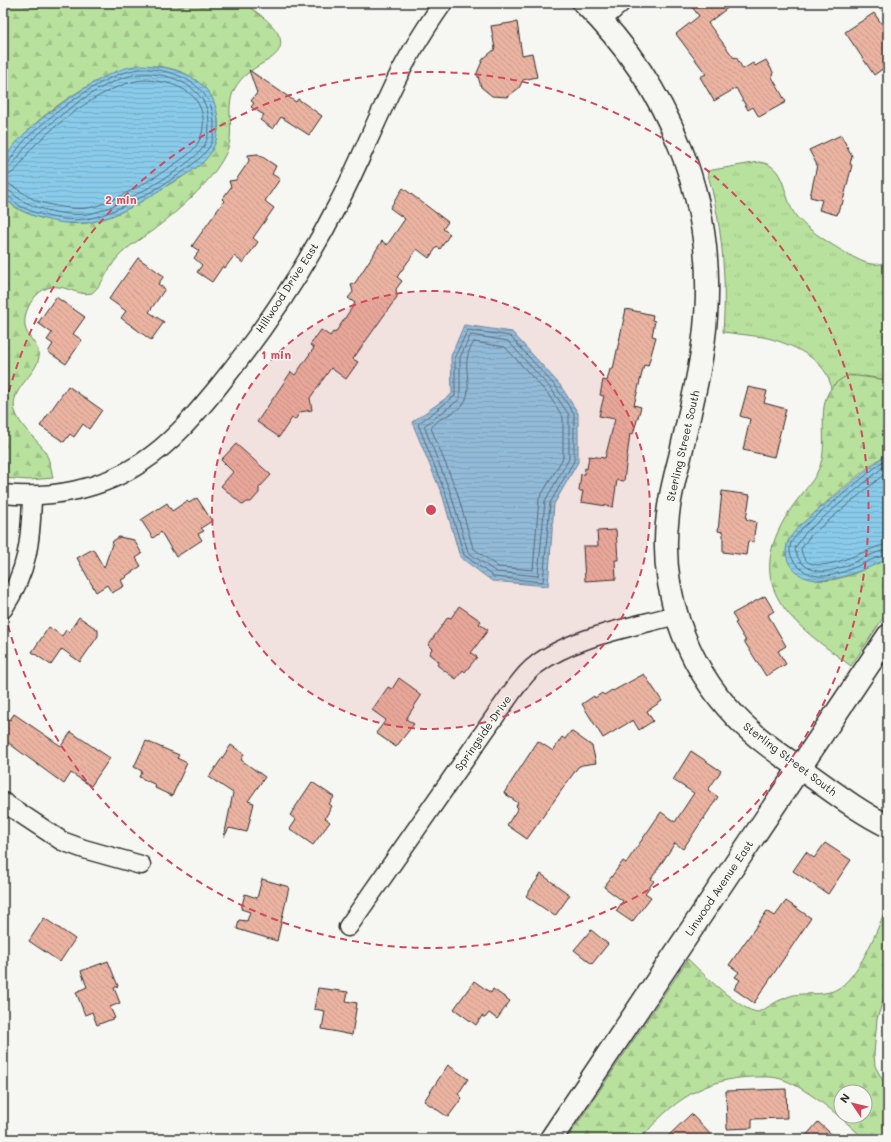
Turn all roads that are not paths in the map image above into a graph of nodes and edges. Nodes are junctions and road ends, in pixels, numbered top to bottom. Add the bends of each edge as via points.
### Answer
1 (443, 3) edge
2 (584, 3) edge
3 (621, 3) edge
4 (602, 20) junction
5 (3, 494) edge
6 (32, 496) junction
7 (3, 609) edge
8 (676, 614) junction
9 (888, 636) edge
10 (800, 768) junction
11 (3, 802) edge
12 (888, 826) edge
13 (141, 865) dead end
14 (348, 927) dead end
15 (551, 1139) edge

1 - 6 street, Hillwood Drive East via 420,36 398,76 352,177 313,250 248,349 196,413 155,453 124,472 81,489
2 - 4 street, Sterling Street South
3 - 4 street
4 - 8 street, Sterling Street South via 640,68 674,130 694,189 705,248 707,301 702,355 667,519 668,571
5 - 6 street, Hillwood Drive East
6 - 7 street via 27,558 16,587
8 - 10 street, Sterling Street South via 698,666 728,709 758,737
8 - 14 street, Springside Drive via 574,644 535,666 512,692
9 - 10 street, Linwood Avenue East
10 - 12 street, Sterling Street South
10 - 15 street, Linwood Avenue East
11 - 13 street via 62,841

